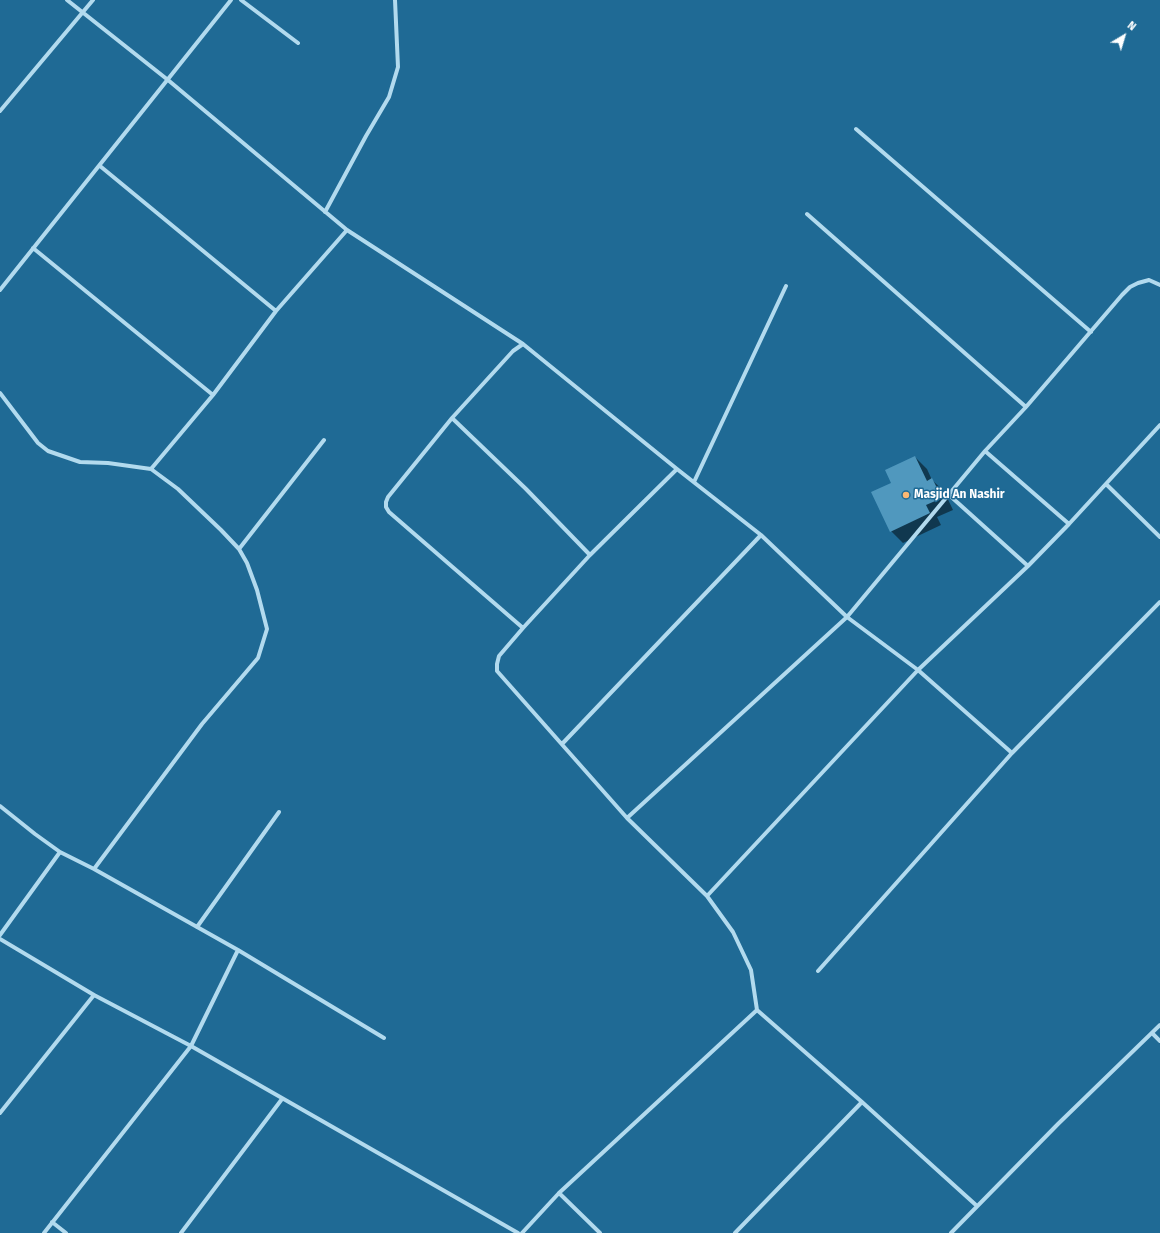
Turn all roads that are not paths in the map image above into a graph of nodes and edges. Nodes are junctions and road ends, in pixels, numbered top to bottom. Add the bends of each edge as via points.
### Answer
1 (67, 0) edge
2 (93, 0) edge
3 (231, 0) edge
4 (241, 0) edge
5 (395, 0) edge
6 (83, 13) junction
7 (298, 43) dead end
8 (168, 80) junction
9 (0, 111) edge
10 (856, 130) dead end
11 (100, 166) junction
12 (325, 212) junction
13 (807, 214) dead end
14 (347, 230) junction
15 (33, 248) junction
16 (786, 286) dead end
17 (1160, 286) edge
18 (0, 290) edge
19 (276, 312) junction
20 (1091, 332) junction
21 (523, 344) junction
22 (0, 393) edge
23 (213, 395) junction
24 (1026, 407) junction
25 (452, 418) junction
26 (1160, 425) edge
27 (324, 440) dead end
28 (985, 451) junction
29 (152, 469) junction
30 (677, 469) junction
31 (694, 482) junction
32 (1106, 484) junction
33 (948, 494) junction
34 (1069, 524) junction
35 (761, 535) junction
36 (1160, 537) edge
37 (239, 549) junction
38 (590, 556) junction
39 (1028, 566) junction
40 (1160, 602) edge
41 (847, 617) junction
42 (523, 628) junction
43 (918, 670) junction
44 (562, 744) junction
45 (1012, 753) junction
46 (0, 806) edge
47 (279, 812) dead end
48 (627, 818) junction
49 (60, 852) junction
50 (94, 869) junction
51 (707, 896) junction
52 (196, 927) junction
53 (0, 935) edge
54 (0, 939) edge
55 (238, 950) junction
56 (818, 971) dead end
57 (94, 995) junction
58 (757, 1010) junction
59 (1160, 1025) edge
60 (1152, 1033) junction
61 (384, 1038) dead end
62 (1160, 1041) edge
63 (191, 1046) junction
64 (282, 1099) junction
65 (862, 1102) junction
66 (0, 1113) edge
67 (559, 1193) junction
68 (977, 1206) junction
69 (52, 1222) junction
70 (44, 1233) edge
71 (66, 1233) edge
72 (181, 1233) edge
73 (518, 1233) edge
74 (522, 1233) edge
75 (600, 1233) edge
76 (735, 1233) edge
77 (951, 1233) edge

1 - 6 street
2 - 6 street
3 - 8 street
4 - 7 street
5 - 12 street via 398,67 390,98 366,136
6 - 8 street
6 - 9 street
8 - 11 street
8 - 12 street
10 - 20 street
11 - 15 street
11 - 19 street
12 - 14 street
13 - 24 street
14 - 19 street
14 - 21 street
15 - 18 street
15 - 23 street
16 - 31 street
17 - 20 street via 1149,280 1130,287
19 - 23 street
20 - 24 street
21 - 25 street
21 - 30 street
22 - 29 street via 38,443 48,452 80,462
23 - 29 street
24 - 28 street
25 - 38 street via 526,489
25 - 42 street via 388,497 386,507
26 - 32 street
27 - 37 street
28 - 33 street
28 - 34 street
29 - 37 street via 178,489
30 - 31 street
30 - 38 street
31 - 35 street
32 - 34 street
32 - 36 street
33 - 39 street
33 - 41 street
34 - 39 street
35 - 41 street
35 - 44 street
37 - 50 street via 257,590 267,628 258,658 202,724
38 - 42 street
39 - 43 street
40 - 45 street
41 - 43 street
41 - 48 street
42 - 44 street via 499,656 497,672
43 - 45 street
43 - 51 street
44 - 48 street
45 - 56 street
46 - 49 street
47 - 52 street
48 - 51 street
49 - 50 street
49 - 53 street
50 - 52 street
51 - 58 street via 733,932 751,970
52 - 55 street
54 - 57 street
55 - 61 street
55 - 63 street
57 - 63 street
57 - 66 street
58 - 65 street
58 - 67 street
59 - 60 street
60 - 62 street
60 - 68 street
63 - 64 street
63 - 69 street
64 - 72 street
64 - 73 street
65 - 68 street
65 - 76 street
67 - 74 street
67 - 75 street
68 - 77 street
69 - 70 street
69 - 71 street

